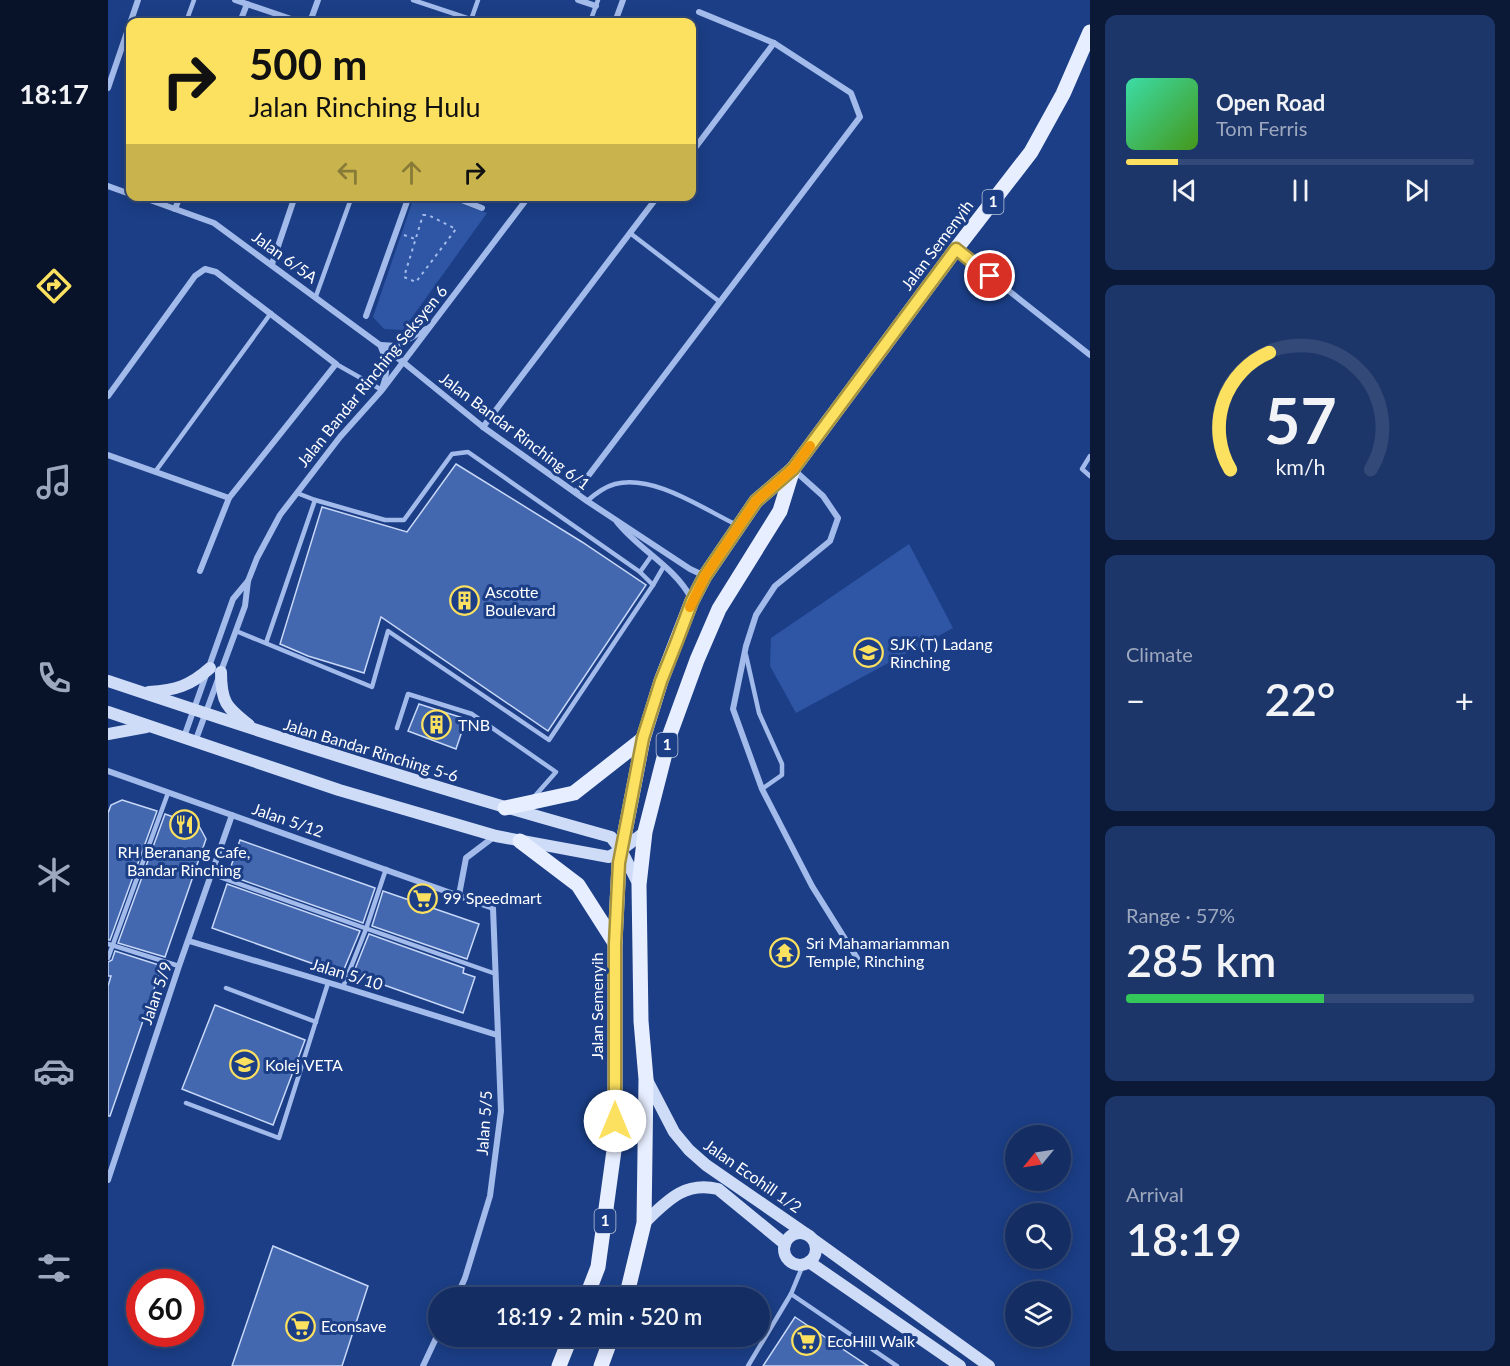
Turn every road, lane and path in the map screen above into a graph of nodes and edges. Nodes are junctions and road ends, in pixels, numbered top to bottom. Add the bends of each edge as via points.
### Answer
1 (138, 0) edge
2 (194, 0) edge
3 (235, 0) edge
4 (318, 0) edge
5 (413, 0) edge
6 (478, 0) edge
7 (578, 0) edge
8 (623, 0) edge
9 (597, 3) edge
10 (246, 4) junction
11 (699, 12) dead end
12 (132, 18) edge
13 (187, 18) edge
14 (241, 18) edge
15 (288, 18) edge
16 (311, 18) edge
17 (463, 18) edge
18 (472, 18) edge
19 (591, 18) edge
20 (616, 18) edge
21 (1090, 33) edge
22 (126, 35) edge
23 (774, 43) junction
24 (108, 88) edge
25 (696, 147) edge
26 (108, 186) edge
27 (126, 192) edge
28 (153, 201) edge
29 (178, 201) edge
30 (293, 201) edge
31 (350, 201) edge
32 (407, 201) edge
33 (464, 201) edge
34 (525, 201) edge
35 (654, 201) edge
36 (482, 208) dead end
37 (175, 209) junction
38 (630, 234) junction
39 (956, 249) junction
40 (272, 264) junction
41 (404, 277) joint
42 (316, 297) junction
43 (720, 302) junction
44 (271, 313) junction
45 (366, 315) dead end
46 (432, 325) junction
47 (380, 345) junction
48 (1090, 355) edge
49 (403, 363) junction
50 (336, 364) junction
51 (382, 390) junction
52 (108, 396) edge
53 (483, 427) junction
54 (108, 455) edge
55 (1090, 456) edge
56 (793, 469) junction
57 (155, 472) junction
58 (1090, 476) edge
59 (576, 492) junction
60 (297, 493) junction
61 (230, 498) junction
62 (315, 500) junction
63 (586, 501) junction
64 (613, 518) junction
65 (739, 526) junction
66 (652, 555) junction
67 (664, 566) junction
68 (200, 571) dead end
69 (640, 572) junction
70 (705, 576) junction
71 (248, 581) junction
72 (653, 585) junction
73 (692, 601) junction
74 (236, 631) junction
75 (266, 643) junction
76 (745, 652) junction
77 (215, 670) junction
78 (108, 683) edge
79 (142, 693) junction
80 (108, 712) edge
81 (200, 712) junction
82 (150, 727) junction
83 (397, 728) dead end
84 (257, 731) junction
85 (108, 734) edge
86 (643, 738) junction
87 (189, 741) junction
88 (108, 771) edge
89 (762, 789) junction
90 (168, 793) junction
91 (529, 803) junction
92 (505, 808) junction
93 (232, 815) junction
94 (645, 832) junction
95 (496, 836) junction
96 (520, 841) junction
97 (621, 850) junction
98 (386, 869) junction
99 (211, 874) junction
100 (639, 885) junction
101 (459, 895) junction
102 (493, 908) joint
103 (366, 929) junction
104 (189, 941) junction
105 (615, 944) junction
106 (110, 945) edge
107 (108, 958) edge
108 (857, 958) dead end
109 (179, 966) junction
110 (496, 974) junction
111 (328, 983) junction
112 (343, 987) junction
113 (226, 988) dead end
114 (316, 1022) junction
115 (497, 1035) junction
116 (646, 1079) junction
117 (186, 1103) dead end
118 (110, 1171) edge
119 (108, 1180) edge
120 (644, 1223) junction
121 (810, 1237) junction
122 (785, 1244) junction
123 (806, 1264) junction
124 (461, 1287) edge
125 (590, 1287) edge
126 (629, 1287) edge
127 (791, 1294) junction
128 (432, 1347) edge
129 (567, 1347) edge
130 (608, 1347) edge
131 (423, 1366) edge
132 (559, 1366) edge
133 (601, 1366) edge
134 (748, 1366) edge
135 (897, 1366) edge
136 (960, 1366) edge
137 (989, 1366) edge

1 - 12 street
2 - 13 lane
3 - 10 street
4 - 16 street
5 - 17 lane
6 - 18 lane
7 - 9 street
8 - 20 street
9 - 19 lane
10 - 14 street
10 - 15 street
11 - 23 street
21 - 39 main road, Jalan Semenyih / 1 via 1064,94 1031,152
22 - 24 street
23 - 25 street
23 - 43 street via 851,93 860,117
26 - 27 street
28 - 37 street, Jalan 6/5A
29 - 37 street
30 - 40 street
31 - 42 lane
32 - 45 street
33 - 36 street
34 - 46 street, Jalan Bandar Rinching Seksyen 6
35 - 38 street
37 - 40 street, Jalan 6/5A via 214,223
38 - 43 lane
38 - 53 street
39 - 48 street
39 - 56 main road, Jalan Semenyih / 1
40 - 42 street, Jalan 6/5A
41 - 41 path via 423,215 456,229 416,282
42 - 47 street, Jalan 6/5A
43 - 59 street
44 - 50 street
44 - 52 street via 216,272 205,269 195,276
44 - 57 lane
46 - 47 street via 397,346
46 - 49 street, Jalan Bandar Rinching Seksyen 6
47 - 49 street, Jalan 6/5A
47 - 51 street via 387,373
49 - 51 street, Jalan Bandar Rinching Seksyen 6
49 - 53 street, Jalan Bandar Rinching 6/1
50 - 51 lane
50 - 61 street
51 - 60 street, Jalan Bandar Rinching Seksyen 6
53 - 59 street, Jalan Bandar Rinching 6/1
54 - 57 street
55 - 58 lane via 1082,469
56 - 65 main road, Jalan Semenyih / 1 via 756,501
56 - 76 street via 823,496 838,518 830,541 775,585 756,615
56 - 94 main road, Jalan Semenyih / 1 via 780,511 719,609 697,660 670,734
57 - 61 street
59 - 63 street, Jalan Bandar Rinching 6/1
60 - 62 lane
60 - 71 street, Jalan Bandar Rinching Seksyen 6 via 280,515
61 - 68 street
62 - 69 lane via 385,520 404,520 452,454 468,452
62 - 75 lane
63 - 64 street, Jalan Bandar Rinching 6/1
63 - 65 lane via 613,484 643,484 669,492
64 - 66 street, Jalan Bandar Rinching 6/1
64 - 70 street, Jalan Bandar Rinching 6/1
65 - 70 main road, Jalan Semenyih / 1
66 - 67 street, Jalan Bandar Rinching 6/1
66 - 69 lane
67 - 72 lane
67 - 73 street, Jalan Bandar Rinching 6/1 via 683,583
69 - 72 lane
70 - 73 main road, Jalan Semenyih / 1
71 - 74 street, Jalan Bandar Rinching Seksyen 6
71 - 77 street, Jalan Bandar Rinching Seksyen 6 via 233,599
72 - 75 lane via 549,740 388,631 372,687
73 - 86 main road, Jalan Semenyih / 1
74 - 75 lane
74 - 77 street, Jalan Bandar Rinching Seksyen 6
76 - 89 street via 733,709
76 - 89 lane via 759,713 782,764 782,775
77 - 79 street via 175,690
77 - 81 street, Jalan Bandar Rinching Seksyen 6
77 - 81 street, Jalan Bandar Rinching Seksyen 6
77 - 84 street via 225,705
78 - 79 street, Jalan Bandar Rinching 5-6
79 - 81 street, Jalan Bandar Rinching 5-6
80 - 82 street
81 - 84 street, Jalan Bandar Rinching 5-6
81 - 87 street
81 - 87 street
82 - 85 street
82 - 87 street
83 - 91 lane via 408,694 472,714 556,772
84 - 92 street, Jalan Bandar Rinching 5-6
86 - 91 main road via 574,793
86 - 97 main road, Jalan Semenyih / 1
87 - 95 street
88 - 90 street, Jalan 5/12
89 - 108 street via 812,886
90 - 93 street, Jalan 5/12
90 - 106 lane
91 - 92 main road
92 - 97 street, Jalan Bandar Rinching 5-6 via 611,837
93 - 98 street, Jalan 5/12
93 - 99 street, Jalan 5/9
94 - 97 street
94 - 100 main road, Jalan Semenyih
95 - 96 street
95 - 101 street via 466,858
96 - 97 street via 609,856
96 - 105 main road via 579,885
97 - 100 street, Jalan Bandar Rinching 5-6
97 - 105 main road, Jalan Semenyih / 1
98 - 101 street, Jalan 5/12
98 - 103 lane
99 - 103 lane
99 - 104 street, Jalan 5/9
100 - 116 main road, Jalan Semenyih
101 - 102 street, Jalan 5/12
102 - 110 street, Jalan 5/5
103 - 110 lane
103 - 112 lane
104 - 109 street, Jalan 5/9
104 - 111 street, Jalan 5/10
105 - 125 main road, Jalan Semenyih / 1 via 615,1143 598,1267
106 - 107 lane
106 - 109 lane
109 - 118 street, Jalan 5/9
110 - 115 street, Jalan 5/5
111 - 112 street, Jalan 5/10
111 - 114 lane
112 - 115 street, Jalan 5/10
113 - 114 lane
114 - 117 lane via 279,1138
115 - 124 street, Jalan 5/5 via 501,1111 490,1196
116 - 120 main road, Jalan Semenyih
116 - 121 street, Jalan Ecohill 1/2 via 674,1132 689,1150
118 - 119 street, Jalan 5/9
120 - 122 street, Jalan Ecohill 1/2 via 667,1200 693,1187 708,1187 718,1189
120 - 126 main road
121 - 122 street, Jalan Ecohill 1/2 via 797,1233
121 - 123 street via 816,1248 814,1257
121 - 137 street, Jalan Ecohill 1/2
122 - 123 street, Jalan Ecohill 1/2 via 790,1261
123 - 127 lane
123 - 136 street, Jalan Ecohill 1/2
127 - 134 lane
127 - 135 lane
128 - 131 street
129 - 132 main road
130 - 133 main road

